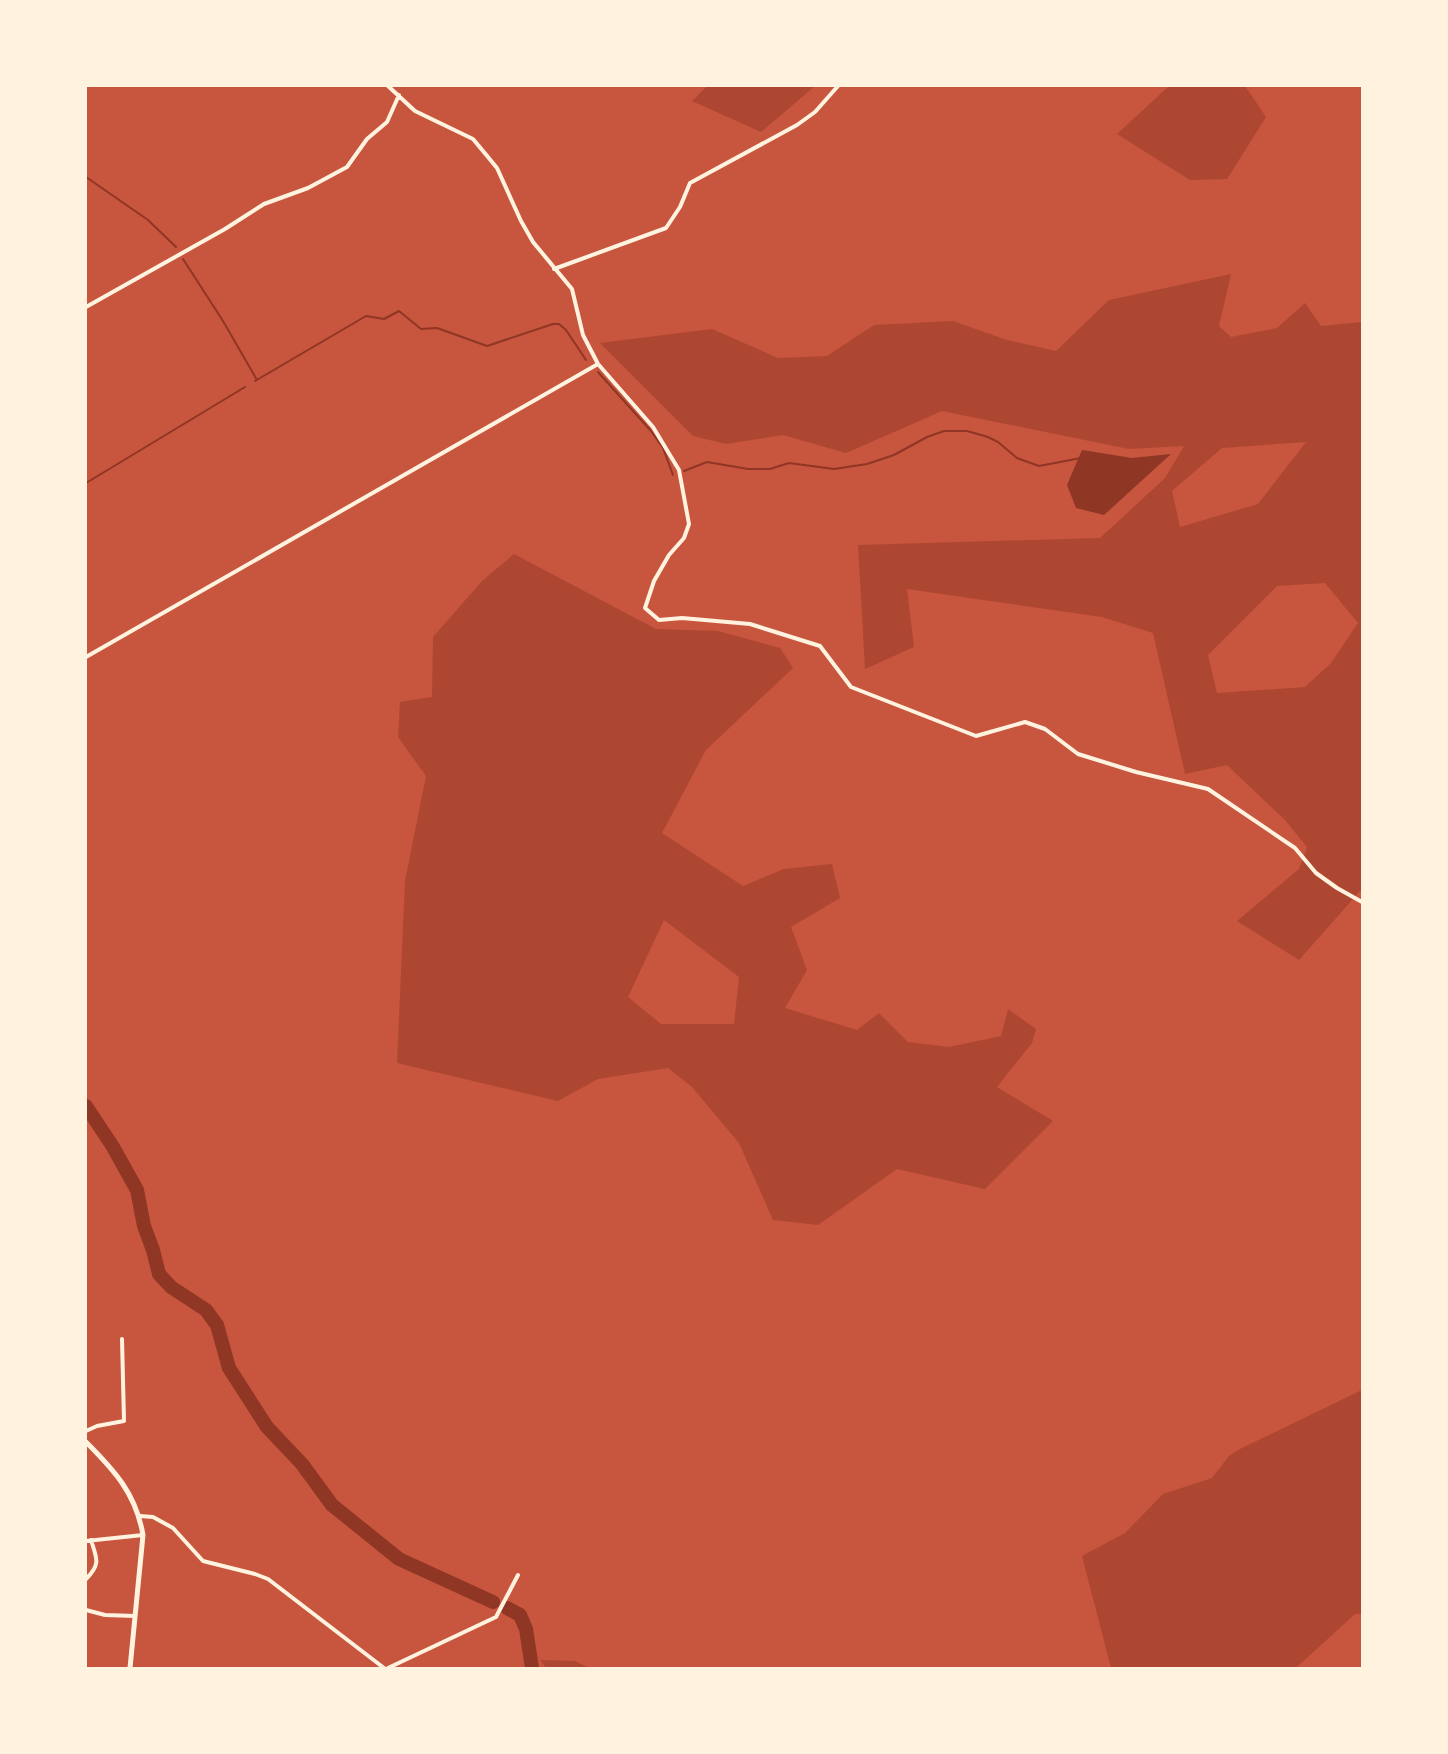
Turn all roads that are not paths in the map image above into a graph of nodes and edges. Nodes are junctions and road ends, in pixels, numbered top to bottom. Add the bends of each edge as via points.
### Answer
1 (388, 86) edge
2 (838, 86) edge
3 (399, 95) junction
4 (554, 269) junction
5 (86, 307) edge
6 (598, 364) junction
7 (86, 657) edge
8 (1362, 902) edge
9 (122, 1339) dead end
10 (86, 1431) edge
11 (86, 1442) edge
12 (140, 1516) junction
13 (143, 1535) junction
14 (91, 1540) junction
15 (86, 1541) edge
16 (518, 1575) dead end
17 (86, 1579) edge
18 (86, 1610) edge
19 (135, 1616) junction
20 (130, 1668) edge
21 (384, 1668) edge
22 (388, 1668) edge

1 - 3 street
2 - 4 street via 797,125 690,183 666,228
3 - 4 street via 415,111 473,139 497,168 527,232
3 - 5 street via 387,122 367,139 347,167 308,188 264,204
4 - 6 street via 572,290 582,335
6 - 7 street
6 - 8 street via 653,427 679,470 689,524 684,538 654,581 645,608 659,620 682,618 750,624 819,646 851,687 976,736 1025,722 1046,729 1078,754 1208,789 1295,848 1316,873
9 - 10 street via 124,1421
11 - 12 street via 120,1479
12 - 13 street
12 - 21 street via 153,1517 173,1528 203,1560 268,1579
13 - 14 street
13 - 19 street
14 - 15 street
14 - 17 street via 97,1566
16 - 22 street via 496,1617
18 - 19 street
19 - 20 street

